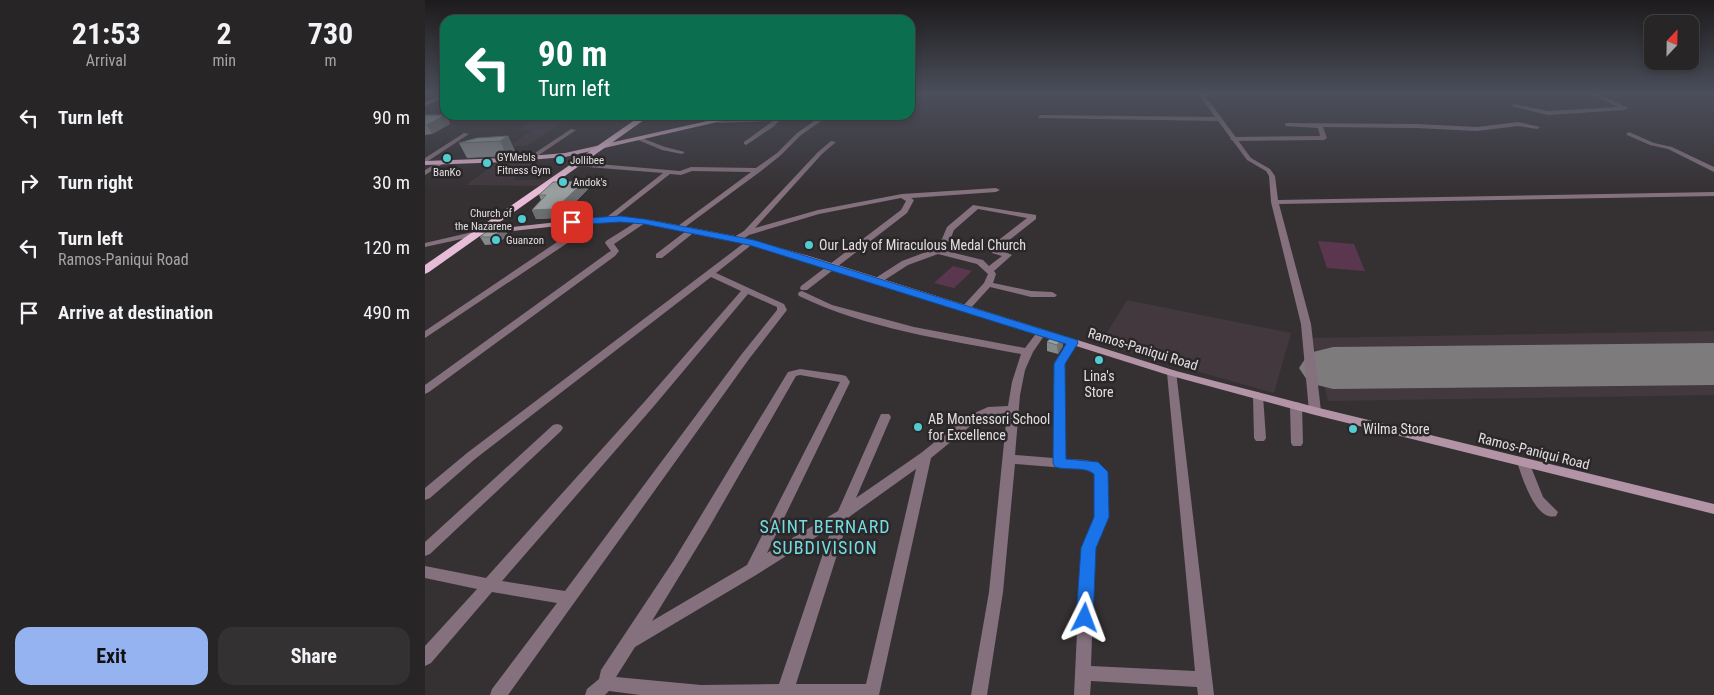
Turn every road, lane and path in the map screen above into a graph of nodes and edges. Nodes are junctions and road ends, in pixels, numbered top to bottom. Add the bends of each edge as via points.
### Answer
1 (630, 126) edge
2 (696, 126) edge
3 (770, 126) edge
4 (810, 126) edge
5 (1224, 126) edge
6 (1320, 126) edge
7 (1426, 126) edge
8 (1497, 126) edge
9 (1533, 126) edge
10 (1537, 127) dead end
11 (573, 130) dead end
12 (466, 134) dead end
13 (1629, 134) dead end
14 (640, 139) junction
15 (1233, 139) junction
16 (833, 142) dead end
17 (746, 143) dead end
18 (599, 148) junction
19 (682, 152) dead end
20 (531, 158) junction
21 (425, 162) edge
22 (443, 162) junction
23 (575, 164) junction
24 (759, 170) junction
25 (1714, 170) edge
26 (669, 172) junction
27 (425, 173) edge
28 (996, 190) dead end
29 (1714, 194) edge
30 (902, 196) junction
31 (1275, 202) junction
32 (610, 219) junction
33 (585, 221) junction
34 (644, 221) junction
35 (681, 228) junction
36 (693, 230) junction
37 (477, 233) junction
38 (749, 237) junction
39 (425, 245) edge
40 (937, 251) junction
41 (659, 256) dead end
42 (832, 267) junction
43 (425, 270) edge
44 (990, 270) junction
45 (710, 273) junction
46 (877, 281) junction
47 (988, 284) junction
48 (745, 290) junction
49 (1052, 295) dead end
50 (966, 308) junction
51 (1041, 333) junction
52 (425, 335) edge
53 (1073, 343) junction
54 (1027, 352) junction
55 (1172, 373) junction
56 (425, 390) edge
57 (1258, 396) junction
58 (1296, 406) junction
59 (1014, 409) junction
60 (1315, 411) junction
61 (885, 417) dead end
62 (557, 428) dead end
63 (1260, 438) dead end
64 (1297, 443) dead end
65 (925, 456) junction
66 (1009, 459) junction
67 (1523, 462) junction
68 (1059, 463) junction
69 (425, 496) edge
70 (1714, 509) edge
71 (1551, 512) dead end
72 (843, 514) junction
73 (425, 550) edge
74 (751, 571) junction
75 (425, 572) edge
76 (488, 585) junction
77 (568, 598) junction
78 (630, 643) junction
79 (425, 658) edge
80 (1083, 674) junction
81 (1205, 679) junction
82 (607, 682) junction
83 (644, 691) edge
84 (785, 692) junction
85 (872, 693) edge
86 (700, 694) edge
87 (767, 694) edge
88 (824, 694) edge
89 (498, 695) edge
90 (593, 695) edge
91 (979, 695) edge
92 (1082, 695) edge
93 (1206, 695) edge

1 - 18 highway
2 - 14 main road
3 - 17 street
4 - 24 street
5 - 15 street
6 - 15 street via 1324,138
7 - 8 street via 1477,129
9 - 10 street
11 - 20 street
12 - 21 street
13 - 25 street via 1670,148
14 - 18 main road
14 - 19 street
15 - 31 street via 1249,158 1271,173
16 - 38 street
18 - 20 main road
18 - 23 highway
20 - 22 main road
21 - 22 main road
22 - 27 street
23 - 26 street
23 - 37 highway
24 - 26 street via 691,169 681,173
24 - 35 street
26 - 32 street
28 - 30 street
29 - 31 street
30 - 38 street via 818,212
30 - 42 street via 910,200 905,211
31 - 60 street via 1306,324
32 - 33 main road, Ramos-Paniqui Road
32 - 34 main road, Ramos-Paniqui Road
33 - 37 main road, Ramos-Paniqui Road
33 - 52 street via 566,240
34 - 35 main road, Ramos-Paniqui Road
34 - 56 street via 609,243 615,251 612,254
35 - 36 main road, Ramos-Paniqui Road
36 - 38 main road, Ramos-Paniqui Road via 737,239
36 - 41 street
37 - 39 street
37 - 43 highway
38 - 42 main road, Ramos-Paniqui Road
38 - 45 street
40 - 44 street via 980,262
40 - 44 street via 950,229 973,208 1033,216 994,248 1008,255
40 - 46 street via 905,263
42 - 46 main road, Ramos-Paniqui Road
42 - 54 street via 803,291 829,307 913,330
44 - 47 street via 992,276
45 - 48 street
45 - 69 street via 471,456
46 - 50 main road, Ramos-Paniqui Road
47 - 49 street via 1031,294
47 - 50 street
48 - 76 street via 650,403
48 - 77 street via 781,306 782,310
50 - 51 main road, Ramos-Paniqui Road
51 - 53 main road, Ramos-Paniqui Road
51 - 54 street
53 - 55 main road, Ramos-Paniqui Road
53 - 68 street via 1059,364
54 - 59 street via 1020,370
55 - 57 main road, Ramos-Paniqui Road
55 - 81 street
57 - 58 main road, Ramos-Paniqui Road
57 - 63 street
58 - 60 main road, Ramos-Paniqui Road
58 - 64 street
59 - 65 street via 979,415
59 - 66 street
60 - 67 main road, Ramos-Paniqui Road
61 - 72 street
62 - 73 street
65 - 72 street
65 - 85 street
66 - 68 street
66 - 91 street via 996,592
67 - 70 main road, Ramos-Paniqui Road
67 - 71 street via 1538,500
68 - 80 street via 1093,466 1101,472 1101,517 1089,548
72 - 74 street
72 - 84 street
74 - 78 street
74 - 78 street via 845,382 842,378 800,372 793,374
75 - 76 street
76 - 77 street
76 - 79 street
77 - 89 street
78 - 82 street via 607,676
80 - 81 street
80 - 92 street
81 - 93 street
82 - 83 street
82 - 90 street
83 - 86 street
84 - 87 street
84 - 88 street
85 - 88 street
86 - 87 street

